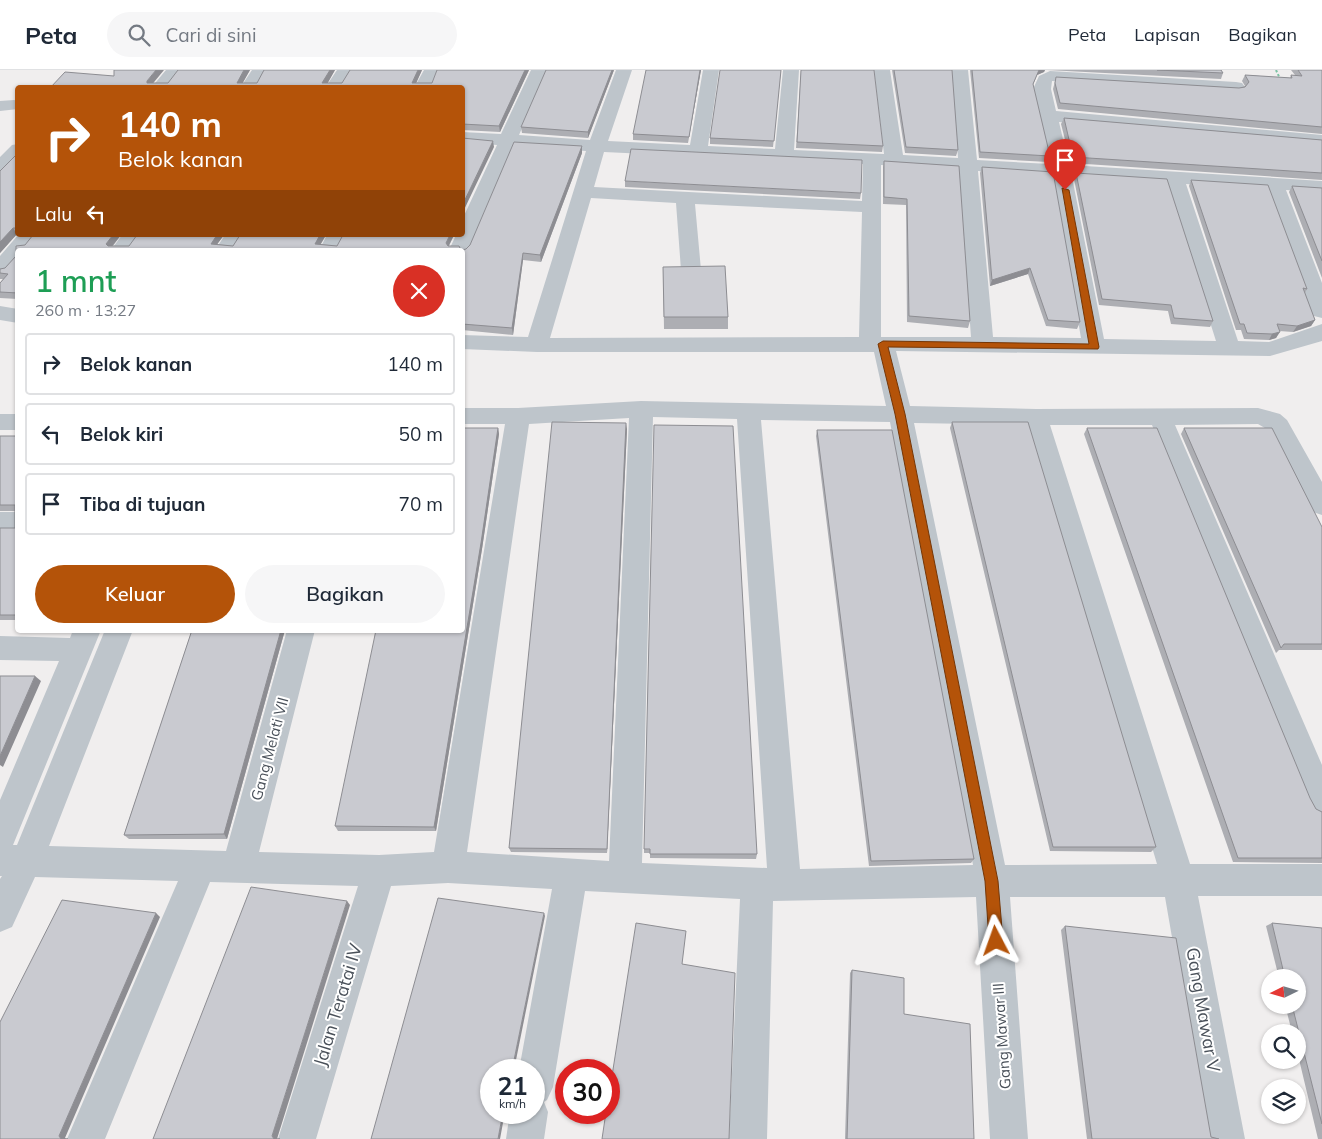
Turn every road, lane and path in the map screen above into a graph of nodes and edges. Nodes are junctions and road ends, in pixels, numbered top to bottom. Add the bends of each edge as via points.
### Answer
1 (174, 70) edge
2 (261, 70) edge
3 (346, 70) edge
4 (432, 70) edge
5 (446, 70) edge
6 (539, 70) edge
7 (624, 70) edge
8 (712, 70) edge
9 (791, 70) edge
10 (882, 70) edge
11 (960, 70) edge
12 (1276, 70) edge
13 (162, 85) edge
14 (250, 85) edge
15 (335, 85) edge
16 (424, 85) edge
17 (438, 85) edge
18 (1236, 87) edge
19 (1284, 87) edge
20 (1048, 116) junction
21 (465, 137) edge
22 (1322, 140) edge
23 (508, 141) junction
24 (597, 146) junction
25 (698, 151) junction
26 (15, 152) edge
27 (784, 155) junction
28 (872, 160) junction
29 (894, 160) junction
30 (968, 165) junction
31 (0, 168) edge
32 (1061, 170) junction
33 (1174, 177) junction
34 (1274, 184) junction
35 (1322, 187) edge
36 (584, 192) junction
37 (685, 199) junction
38 (872, 207) junction
39 (28, 237) edge
40 (131, 237) edge
41 (234, 237) edge
42 (465, 237) edge
43 (19, 248) edge
44 (123, 248) edge
45 (226, 248) edge
46 (15, 252) edge
47 (0, 269) edge
48 (691, 270) edge
49 (1322, 311) edge
50 (0, 313) edge
51 (15, 316) edge
52 (1322, 331) edge
53 (465, 342) edge
54 (876, 344) junction
55 (983, 344) junction
56 (536, 345) junction
57 (1094, 347) junction
58 (1230, 348) junction
59 (641, 409) junction
60 (748, 411) junction
61 (900, 414) junction
62 (465, 416) edge
63 (518, 416) junction
64 (1036, 417) junction
65 (1160, 417) junction
66 (0, 422) edge
67 (15, 422) edge
68 (1322, 505) edge
69 (0, 522) edge
70 (15, 522) edge
71 (119, 633) edge
72 (301, 633) edge
73 (83, 640) edge
74 (0, 648) edge
75 (9, 794) edge
76 (1322, 802) edge
77 (0, 837) edge
78 (13, 860) edge
79 (200, 867) junction
80 (448, 867) junction
81 (238, 868) junction
82 (378, 871) junction
83 (571, 874) junction
84 (625, 878) junction
85 (1322, 880) edge
86 (992, 881) junction
87 (1179, 882) junction
88 (771, 884) junction
89 (0, 915) edge
90 (539, 1059) edge
91 (527, 1124) edge
92 (86, 1139) edge
93 (297, 1139) edge
94 (525, 1139) edge
95 (748, 1139) edge
96 (1009, 1139) edge
97 (1226, 1139) edge

1 - 13 street
2 - 14 street
3 - 15 street
4 - 16 street
5 - 17 street
6 - 23 street
7 - 24 street
8 - 25 street
9 - 27 street
10 - 29 street
11 - 30 street
12 - 19 path
18 - 20 street via 1050,76 1043,81 1042,89
20 - 22 street
20 - 32 street
21 - 23 street
23 - 24 street
23 - 42 street
24 - 25 street
24 - 36 street
25 - 27 street
26 - 31 street
27 - 28 street
28 - 29 street
28 - 38 street, Gang Mawar III
29 - 30 street
30 - 32 street
30 - 55 street
32 - 33 street
32 - 57 street
33 - 34 street
33 - 58 street
34 - 35 street
34 - 49 street
36 - 37 street
36 - 56 street
37 - 38 street
37 - 48 street
38 - 54 street, Gang Mawar III
39 - 43 street
40 - 44 street
41 - 45 street
46 - 47 street
50 - 51 street
52 - 58 street via 1270,349
53 - 56 street
54 - 55 street
54 - 56 street
54 - 61 street, Gang Mawar III
55 - 57 street
57 - 58 street
59 - 60 street
59 - 63 street
59 - 84 street
60 - 61 street
60 - 88 street
61 - 64 street
61 - 86 street, Gang Mawar III
62 - 63 street
63 - 80 street
64 - 65 street
64 - 87 street, Gang Mawar V
65 - 68 street via 1258,416 1272,420 1279,426
65 - 76 street
66 - 67 street
69 - 70 street
71 - 78 street
72 - 81 street, Gang Melati VII
73 - 74 street
73 - 75 street
75 - 77 street
78 - 79 street
78 - 89 street
79 - 81 street
79 - 92 street
80 - 82 street
80 - 83 street
81 - 82 street
82 - 93 street, Jalan Teratai IV
83 - 84 street
83 - 90 street
84 - 88 street
85 - 87 street
86 - 87 street
86 - 88 street
86 - 96 street, Gang Mawar III
87 - 97 street, Gang Mawar V
88 - 95 street
91 - 94 street

